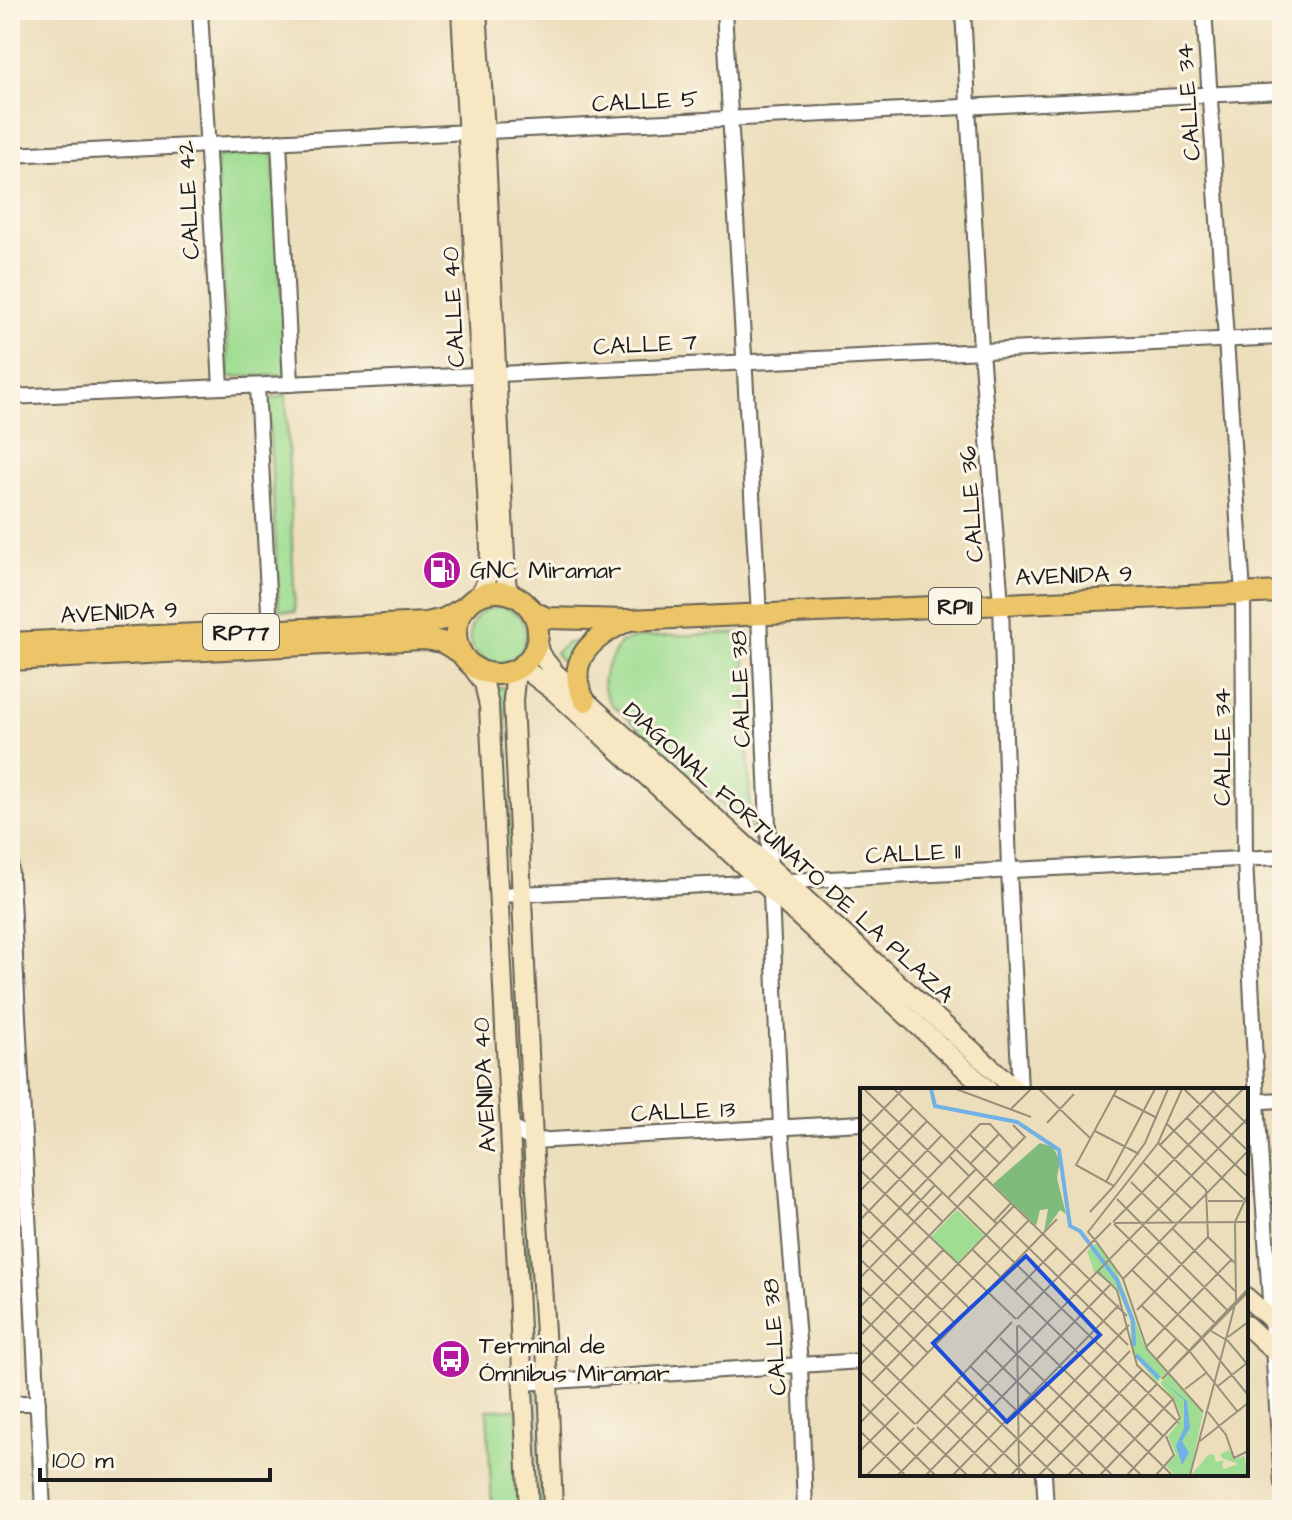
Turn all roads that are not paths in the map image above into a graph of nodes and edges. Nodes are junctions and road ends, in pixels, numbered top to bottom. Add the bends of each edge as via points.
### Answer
1 (200, 10) edge
2 (461, 10) edge
3 (477, 10) edge
4 (724, 10) edge
5 (963, 10) edge
6 (1204, 10) edge
7 (1282, 91) edge
8 (1208, 94) junction
9 (968, 106) junction
10 (729, 118) junction
11 (476, 131) junction
12 (279, 141) junction
13 (207, 145) junction
14 (10, 155) edge
15 (1282, 337) edge
16 (1228, 340) junction
17 (981, 350) junction
18 (744, 361) junction
19 (489, 374) junction
20 (291, 384) junction
21 (257, 386) junction
22 (221, 387) junction
23 (10, 397) edge
24 (1282, 592) edge
25 (1243, 594) junction
26 (521, 601) junction
27 (472, 602) junction
28 (1001, 604) junction
29 (759, 615) junction
30 (629, 620) junction
31 (270, 630) junction
32 (538, 641) junction
33 (10, 643) edge
34 (465, 658) junction
35 (10, 660) edge
36 (517, 670) junction
37 (585, 701) junction
38 (1282, 857) edge
39 (10, 859) edge
40 (1245, 859) junction
41 (1009, 870) junction
42 (772, 880) junction
43 (521, 894) junction
44 (499, 895) junction
45 (12, 922) edge
46 (986, 1088) edge
47 (1016, 1088) edge
48 (1018, 1088) edge
49 (1282, 1100) edge
50 (1251, 1102) edge
51 (860, 1123) edge
52 (510, 1126) junction
53 (781, 1128) junction
54 (533, 1141) junction
55 (18, 1160) edge
56 (1248, 1300) edge
57 (1248, 1326) edge
58 (1276, 1340) edge
59 (1248, 1343) edge
60 (860, 1361) edge
61 (800, 1365) junction
62 (548, 1381) junction
63 (523, 1383) junction
64 (10, 1403) edge
65 (38, 1403) junction
66 (1044, 1476) edge
67 (1282, 1484) edge
68 (43, 1510) edge
69 (529, 1510) edge
70 (553, 1510) edge
71 (805, 1510) edge
72 (1046, 1510) edge

1 - 13 street, CALLE 42
2 - 11 main road, CALLE 40
3 - 11 main road, CALLE 40
4 - 10 street, CALLE 38
5 - 9 street, CALLE 36
6 - 8 street, CALLE 34
7 - 8 street, CALLE 5
8 - 9 street, CALLE 5
8 - 16 street, CALLE 34
9 - 10 street, CALLE 5
9 - 17 street, CALLE 36
10 - 11 street, CALLE 5
10 - 18 street, CALLE 38
11 - 12 street, CALLE 5
11 - 19 main road, CALLE 40
12 - 13 street, CALLE 5
12 - 20 street
13 - 14 street, CALLE 5
13 - 22 street, CALLE 42
15 - 16 street, CALLE 7
16 - 17 street, CALLE 7
16 - 25 street, CALLE 34
17 - 18 street, CALLE 7
17 - 28 street, CALLE 36
18 - 19 street, CALLE 7
18 - 29 street, CALLE 38
19 - 20 street, CALLE 7
19 - 26 main road, CALLE 40 via 507,588
19 - 27 main road, CALLE 40 via 488,578
20 - 21 street, CALLE 7
21 - 22 street, CALLE 7
21 - 31 street
22 - 23 street, CALLE 7
24 - 25 main road, AVENIDA 9 / RP11
25 - 28 main road, AVENIDA 9 / RP11
25 - 40 street, CALLE 34
26 - 27 main road, RP11 via 501,592
26 - 30 main road, AVENIDA 9 / RP11 via 547,618
26 - 32 main road via 537,622
27 - 31 main road, AVENIDA 9 / RP77 via 426,623
27 - 34 main road via 457,628
28 - 29 main road, AVENIDA 9 / RP11
28 - 41 street, CALLE 36
29 - 30 main road, AVENIDA 9 / RP11
29 - 42 street, CALLE 38
30 - 32 main road, AVENIDA 9 / RP11 via 545,633
30 - 37 main road via 598,637 580,661 576,681
31 - 33 main road, AVENIDA 9 / RP77
32 - 36 main road
32 - 37 main road, DIAGONAL FORTUNATO DE LA PLAZA via 549,666
34 - 35 main road, AVENIDA 9 / RP77 via 442,642 424,639
34 - 36 main road via 486,673
34 - 44 main road, AVENIDA 40 via 488,694
36 - 42 main road, DIAGONAL FORTUNATO DE LA PLAZA via 555,692
36 - 43 main road, AVENIDA 40 via 513,700
37 - 42 main road, DIAGONAL FORTUNATO DE LA PLAZA
38 - 40 street, CALLE 11
39 - 45 street
40 - 41 street, CALLE 11
40 - 50 street, CALLE 34
41 - 42 street, CALLE 11
41 - 48 street, CALLE 36
42 - 43 street, CALLE 11
42 - 46 main road, DIAGONAL FORTUNATO DE LA PLAZA
42 - 47 main road, DIAGONAL FORTUNATO DE LA PLAZA
42 - 53 street, CALLE 38
43 - 44 street, CALLE 11
43 - 54 main road, AVENIDA 40
44 - 52 main road, AVENIDA 40
45 - 55 street
49 - 50 street
50 - 58 street, CALLE 34
51 - 53 street, CALLE 13
52 - 54 street
52 - 63 main road, AVENIDA 40
53 - 54 street, CALLE 13
53 - 61 street, CALLE 38
54 - 62 main road, AVENIDA 40
55 - 65 street
56 - 58 main road
57 - 58 main road
58 - 59 street
58 - 67 street, CALLE 34
60 - 61 street
61 - 62 street
61 - 71 street, CALLE 38
62 - 63 street
62 - 70 main road, AVENIDA 40
63 - 69 main road, AVENIDA 40
64 - 65 street
65 - 68 street
66 - 72 street

